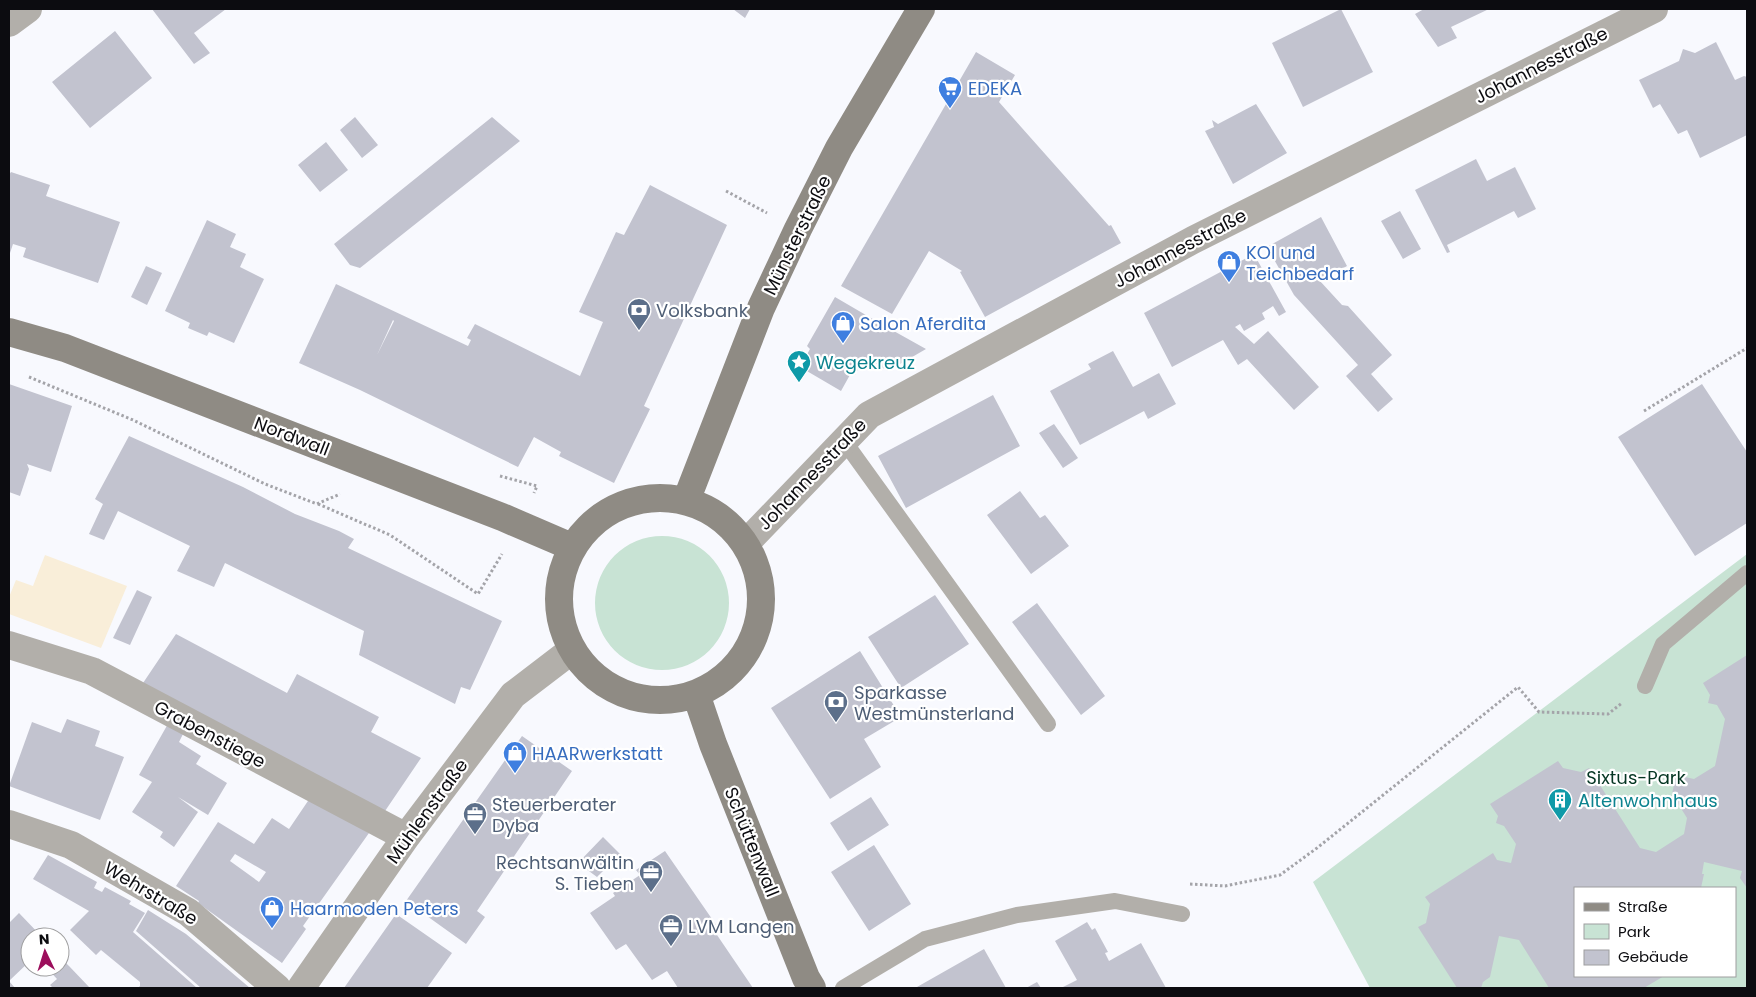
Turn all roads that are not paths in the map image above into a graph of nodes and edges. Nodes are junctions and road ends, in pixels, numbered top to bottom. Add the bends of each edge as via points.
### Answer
1 (28, 9) edge
2 (921, 9) edge
3 (1654, 9) edge
4 (9, 23) edge
5 (9, 332) edge
6 (844, 441) junction
7 (686, 501) junction
8 (746, 543) junction
9 (572, 547) junction
10 (1747, 573) edge
11 (9, 645) edge
12 (572, 650) junction
13 (1645, 686) road end
14 (696, 694) junction
15 (1048, 724) dead end
16 (9, 824) edge
17 (406, 837) junction
18 (1182, 914) dead end
19 (277, 988) edge
20 (301, 988) edge
21 (812, 988) edge
22 (843, 988) edge

1 - 4 street
2 - 7 main road, Münsterstraße via 839,148 798,230 761,308
3 - 6 street, Johannesstraße via 1184,244 869,415
5 - 9 main road, Nordwall via 65,348
6 - 8 street, Johannesstraße
6 - 15 lane
7 - 8 main road via 720,516
7 - 9 main road via 655,497 625,503 598,518
8 - 14 main road via 760,576 761,612 750,647 728,675
9 - 12 main road via 561,576 559,614
10 - 13 lane via 1663,644
11 - 17 street, Grabenstiege via 92,671
12 - 14 main road via 589,672 613,689 640,698 668,700
12 - 17 street, Mühlenstraße via 513,695
14 - 21 main road, Schüttenwall
16 - 19 street, Wehrstraße via 71,846 188,912
17 - 20 street, Mühlenstraße
18 - 22 lane via 1116,901 1017,915 925,939

